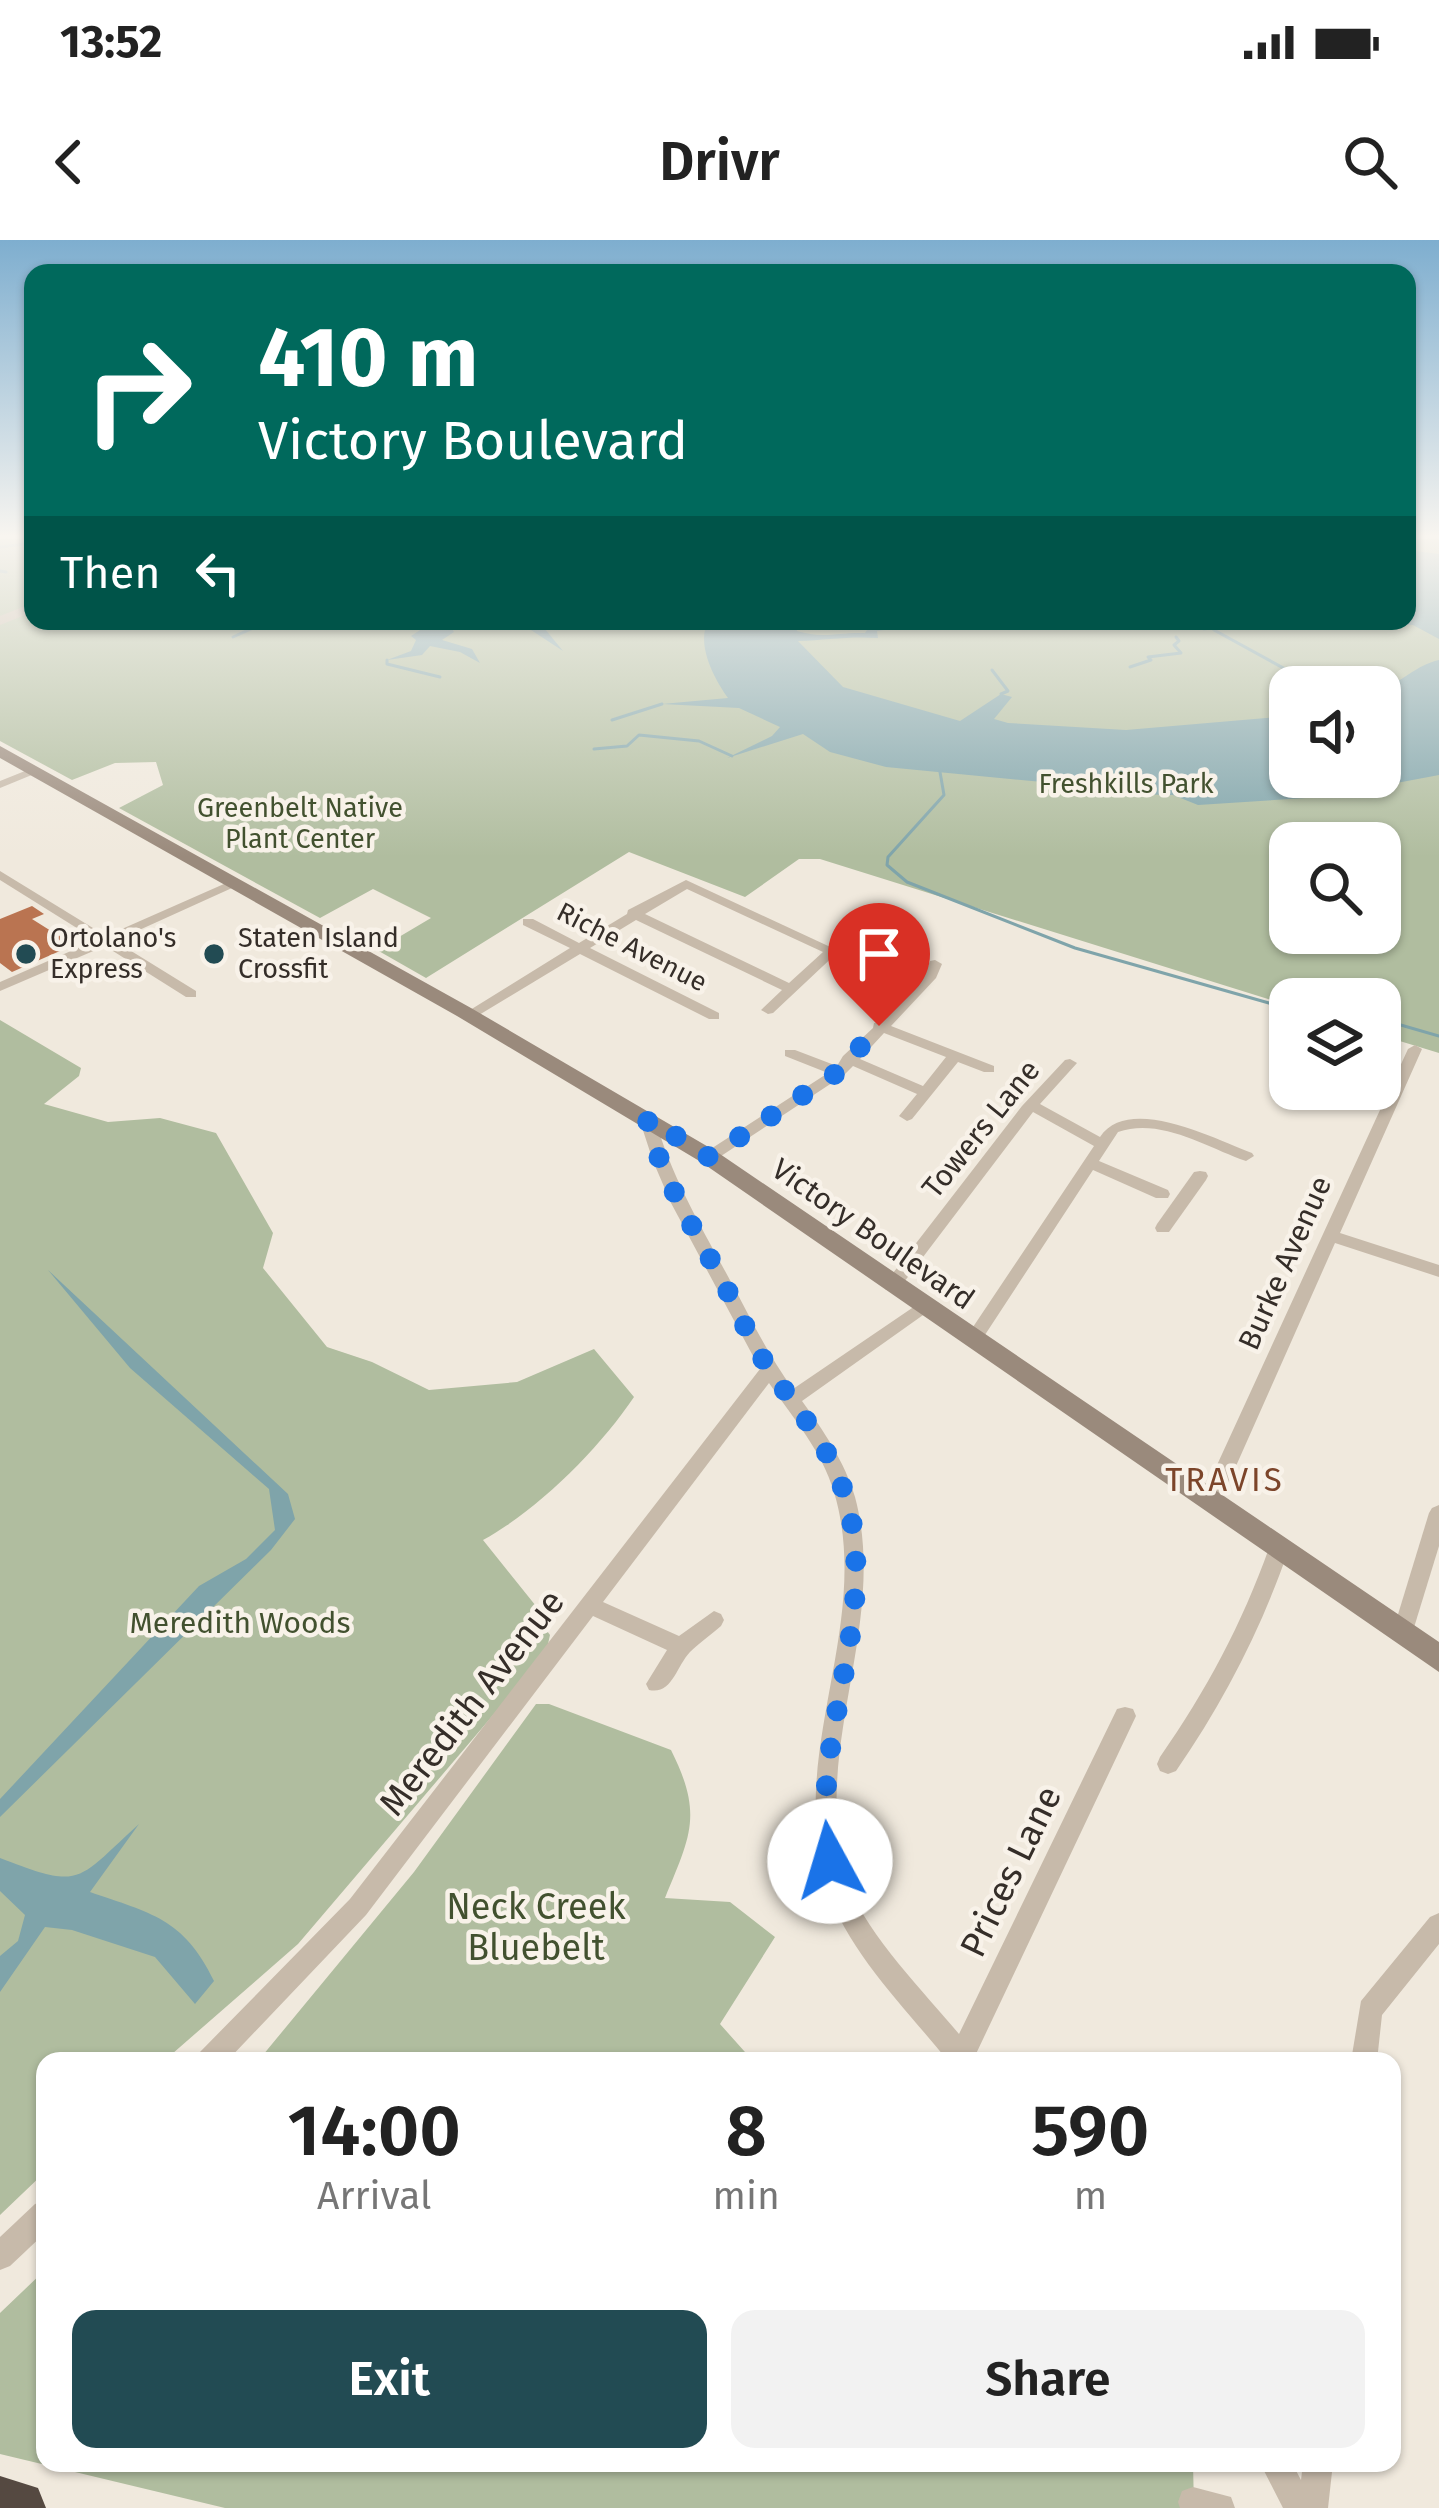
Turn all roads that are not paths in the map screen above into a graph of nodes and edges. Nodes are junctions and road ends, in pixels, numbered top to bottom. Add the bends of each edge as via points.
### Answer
1 (0, 751) edge
2 (34, 770) junction
3 (0, 784) edge
4 (0, 875) edge
5 (237, 883) junction
6 (633, 913) junction
7 (528, 922) dead end
8 (104, 941) junction
9 (578, 948) junction
10 (935, 964) dead end
11 (0, 987) edge
12 (789, 988) junction
13 (191, 994) dead end
14 (768, 1010) dead end
15 (469, 1015) junction
16 (714, 1016) dead end
17 (879, 1026) junction
18 (1414, 1049) dead end
19 (790, 1053) dead end
20 (954, 1057) junction
21 (1070, 1063) dead end
22 (843, 1065) junction
23 (989, 1069) dead end
24 (926, 1092) junction
25 (1030, 1105) junction
26 (907, 1116) dead end
27 (647, 1118) junction
28 (1104, 1145) junction
29 (1246, 1156) dead end
30 (709, 1157) junction
31 (1092, 1164) junction
32 (1200, 1176) dead end
33 (1183, 1202) junction
34 (1163, 1228) dead end
35 (1331, 1236) junction
36 (1439, 1271) edge
37 (892, 1286) junction
38 (924, 1307) junction
39 (973, 1340) junction
40 (770, 1370) junction
41 (792, 1399) junction
42 (1210, 1502) junction
43 (1439, 1513) edge
44 (1279, 1549) junction
45 (592, 1606) junction
46 (714, 1620) dead end
47 (1402, 1634) junction
48 (681, 1646) junction
49 (1439, 1659) edge
50 (657, 1684) dead end
51 (1125, 1716) dead end
52 (1168, 1764) dead end
53 (1439, 1925) edge
54 (217, 2052) edge
55 (957, 2052) edge
56 (965, 2052) edge
57 (1365, 2052) edge
58 (36, 2222) edge
59 (0, 2256) edge
60 (1280, 2472) edge
61 (1317, 2472) edge
62 (0, 2504) edge
63 (18, 2508) edge
64 (1300, 2508) edge
65 (1312, 2508) edge

1 - 2 main road, Victory Boulevard
2 - 3 street
2 - 5 main road, Victory Boulevard
4 - 8 street
5 - 8 street
5 - 15 main road, Victory Boulevard
6 - 9 street
6 - 12 street
6 - 12 street via 686,884 832,951
7 - 9 street, Riche Avenue
8 - 11 street
8 - 13 street
9 - 15 street
9 - 16 street, Riche Avenue
10 - 17 street
12 - 14 street
15 - 27 main road, Victory Boulevard
17 - 20 street
17 - 22 street
18 - 35 street, Burke Avenue
19 - 22 street
20 - 23 street
20 - 24 street
21 - 25 street, Towers Lane
22 - 24 street
22 - 30 street
24 - 26 street
25 - 28 street
25 - 37 street, Towers Lane
27 - 30 main road, Victory Boulevard
27 - 40 street via 666,1173
28 - 29 street via 1113,1129 1138,1122
28 - 31 street
30 - 37 main road, Victory Boulevard
31 - 33 street via 1162,1194 1164,1202
31 - 39 street
32 - 33 street
33 - 34 street
35 - 36 street
35 - 42 street, Burke Avenue
37 - 38 main road, Victory Boulevard
38 - 39 main road, Victory Boulevard
38 - 41 street
39 - 42 main road, Victory Boulevard
40 - 41 street
40 - 45 street, Meredith Avenue
41 - 55 street via 838,1477 855,1546 851,1629 823,1805 830,1861 850,1912
42 - 44 main road, Victory Boulevard
43 - 47 street
44 - 47 main road, Victory Boulevard
44 - 52 street via 1227,1676
45 - 48 street
45 - 54 street, Meredith Avenue via 358,1907
46 - 48 street
47 - 49 main road, Victory Boulevard
48 - 50 street
51 - 56 street, Prices Lane
53 - 57 street via 1370,2010
58 - 59 street
60 - 64 street
61 - 65 street
62 - 63 highway

